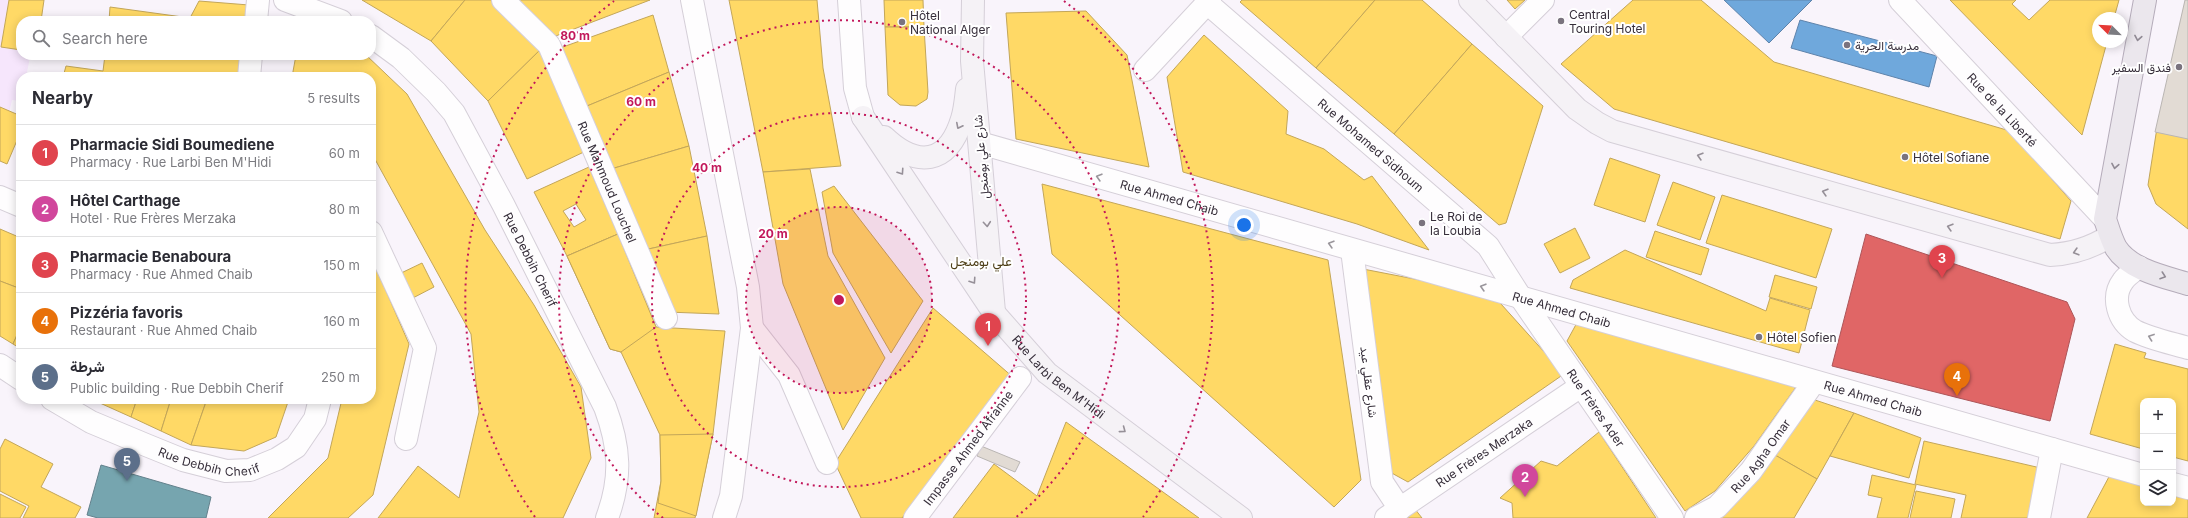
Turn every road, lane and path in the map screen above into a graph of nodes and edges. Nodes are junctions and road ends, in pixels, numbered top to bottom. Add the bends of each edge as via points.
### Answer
1 (258, 0) edge
2 (285, 0) edge
3 (503, 0) edge
4 (692, 0) edge
5 (849, 0) edge
6 (973, 0) edge
7 (1470, 0) edge
8 (1543, 0) edge
9 (1900, 0) edge
10 (2145, 0) edge
11 (1209, 2) edge
12 (256, 16) edge
13 (328, 16) edge
14 (1506, 37) junction
15 (376, 40) edge
16 (251, 60) edge
17 (972, 61) junction
18 (1145, 70) dead end
19 (249, 72) edge
20 (863, 117) junction
21 (980, 143) junction
22 (0, 197) edge
23 (16, 204) edge
24 (2108, 227) junction
25 (376, 243) edge
26 (1352, 250) junction
27 (2139, 267) junction
28 (2188, 284) edge
29 (1521, 298) junction
30 (994, 313) junction
31 (666, 318) dead end
32 (752, 328) junction
33 (2188, 348) edge
34 (0, 365) edge
35 (16, 376) edge
36 (1020, 378) dead end
37 (1814, 382) junction
38 (1581, 386) junction
39 (60, 404) edge
40 (319, 404) edge
41 (406, 439) dead end
42 (2052, 449) junction
43 (827, 463) dead end
44 (2140, 474) edge
45 (2176, 485) edge
46 (2188, 488) edge
47 (1393, 513) edge
48 (1234, 516) edge
49 (2044, 516) edge
50 (607, 518) edge
51 (724, 518) edge
52 (915, 518) edge
53 (1672, 518) edge
54 (1696, 518) edge

1 - 12 street
2 - 13 street
3 - 31 street, Rue Mahmoud Louchel via 549,45
4 - 32 street via 748,287
5 - 20 street via 855,88
6 - 17 main road, شارع علي بومنجل
7 - 14 main road
8 - 14 street
9 - 24 street, Rue de la Liberté
10 -> 24 main road
11 - 18 street
11 - 29 street, Rue Mohamed Sidhoum via 1488,246
24 -> 14 main road via 2084,250 2050,255 1612,131 1577,109
15 - 50 street, Rue Debbih Cherif via 401,58 454,113 503,204 605,407 613,429 618,461 615,498
16 - 19 street
17 -> 20 main road via 962,119 950,144 943,151 925,159 906,154 897,149
17 - 21 main road, شارع علي بومنجل
20 -> 30 main road, Rue Larbi Ben M'Hidi
26 -> 21 street, Rue Ahmed Chaib
21 -> 30 main road, شارع علي بومنجل
22 - 23 street
24 - 27 main road via 2117,249
25 - 41 street via 425,348
29 -> 26 street, Rue Ahmed Chaib
26 - 47 street, شارع عقلي عيد via 1382,482
27 -> 28 main road
33 -> 27 street via 2135,330 2125,324 2116,303 2118,291 2123,280
29 - 37 street, Rue Ahmed Chaib
29 - 38 street, Rue Frères Ader
30 -> 48 main road, Rue Larbi Ben M'Hidi via 1047,373
32 - 43 street via 789,375
32 - 51 street via 731,496
34 - 35 street
36 - 52 street, Impasse Ahmed Afranne
37 - 42 street, Rue Ahmed Chaib
37 - 54 street, Rue Agha Omar via 1751,471 1717,507
38 - 47 street, Rue Frères Merzaka
38 - 53 street, Rue Frères Ader
39 - 40 street, Rue Debbih Cherif via 91,422 152,448 183,460 226,471 250,470 277,459 296,446 315,419
42 - 44 street, Rue Ahmed Chaib
42 - 49 street
45 - 46 street

